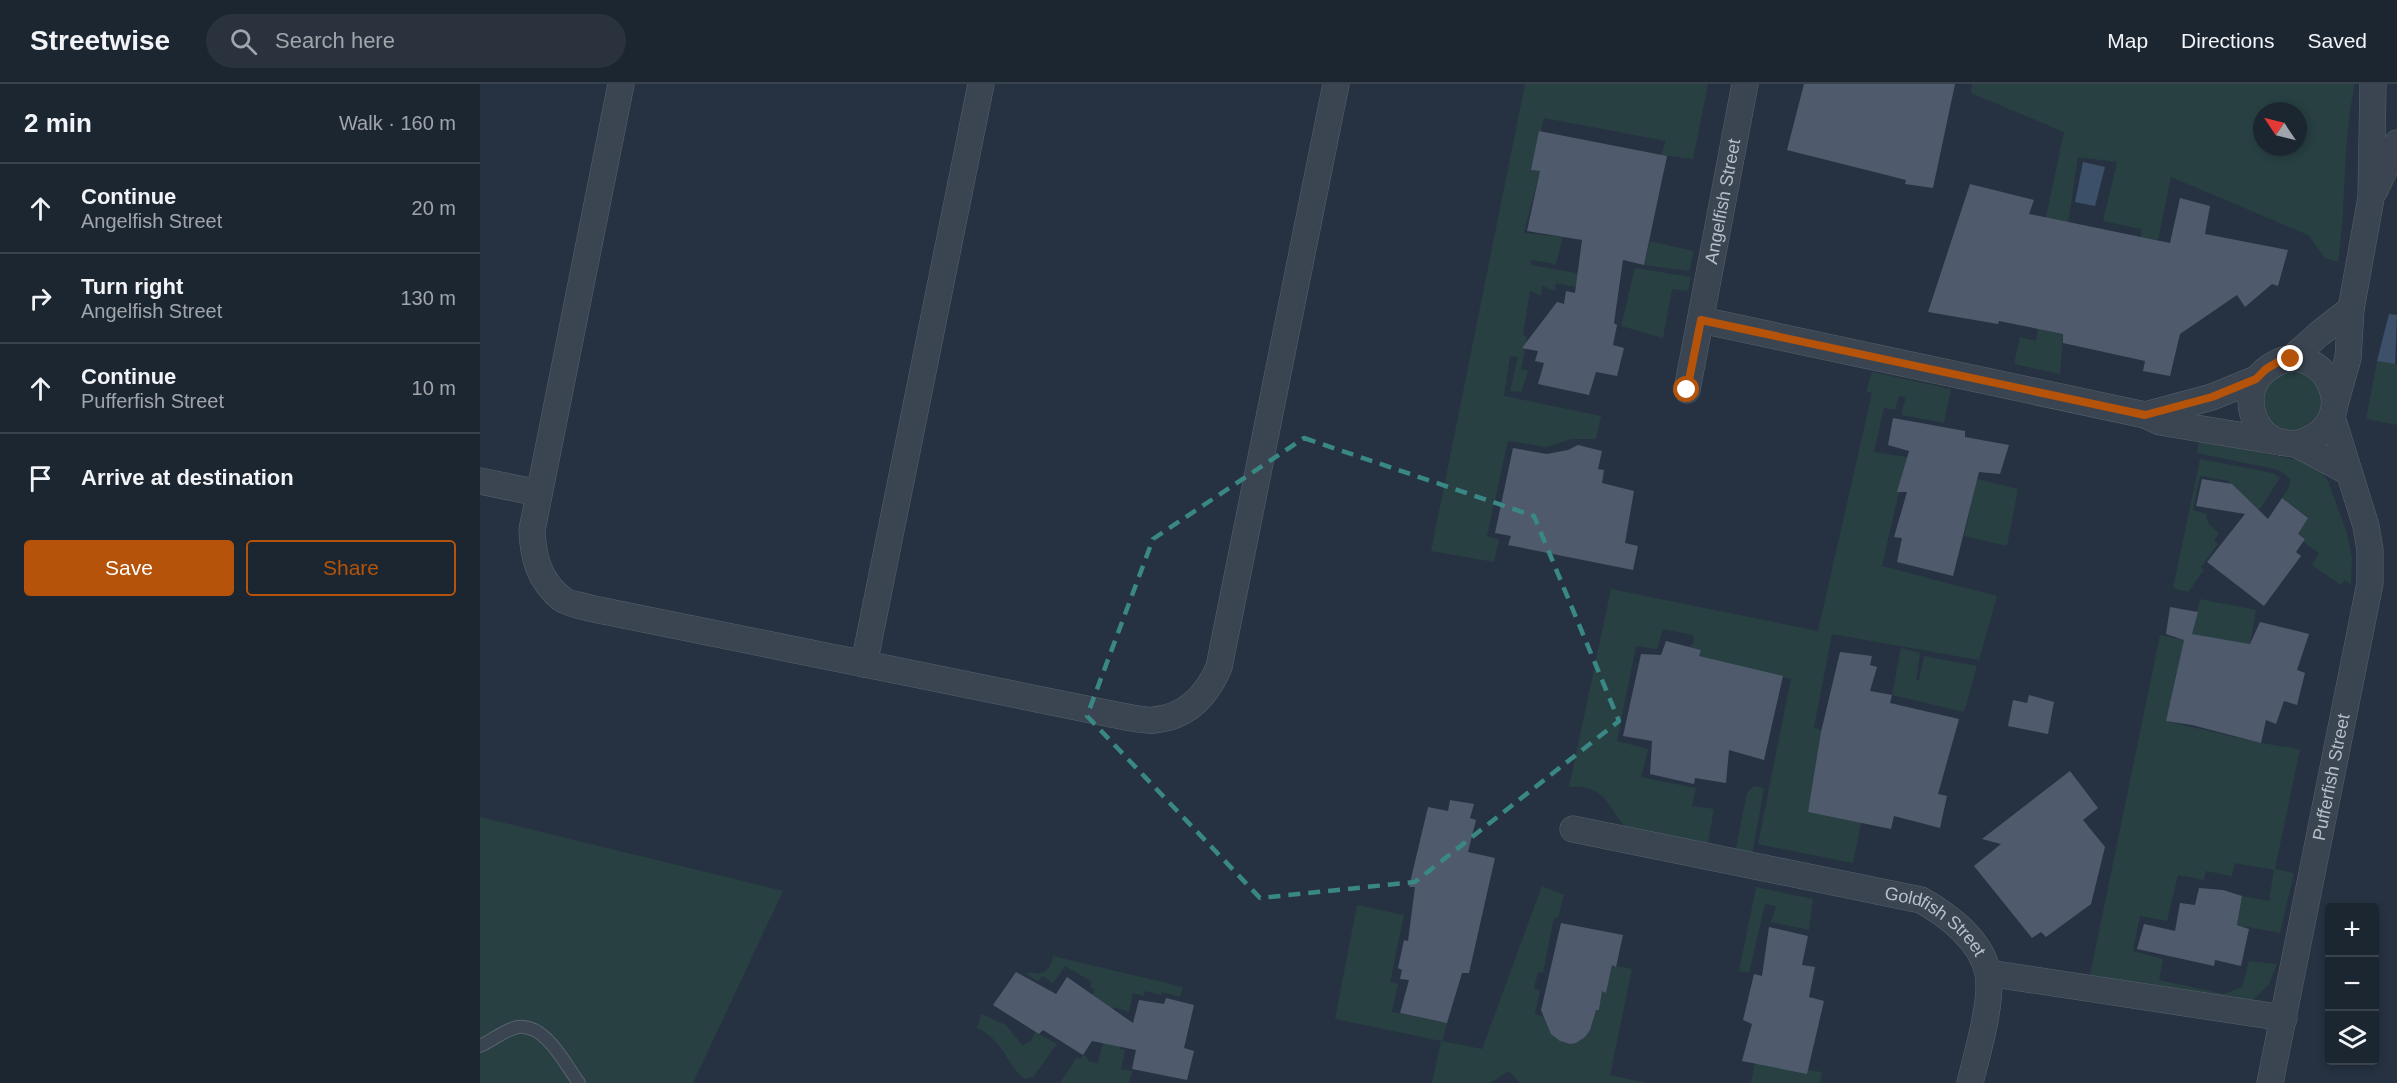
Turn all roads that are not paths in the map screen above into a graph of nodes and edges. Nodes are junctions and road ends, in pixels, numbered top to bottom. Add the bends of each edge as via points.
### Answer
1 (621, 84) edge
2 (981, 84) edge
3 (1336, 84) edge
4 (1745, 84) edge
5 (2373, 84) edge
6 (2397, 143) edge
7 (2371, 198) junction
8 (2351, 309) junction
9 (1701, 320) junction
10 (2291, 359) junction
11 (2256, 379) junction
12 (1687, 390) dead end
13 (2334, 411) junction
14 (2145, 415) junction
15 (2288, 443) junction
16 (2348, 472) junction
17 (480, 481) edge
18 (539, 493) junction
19 (864, 664) junction
20 (1573, 829) dead end
21 (1988, 974) junction
22 (2284, 1018) junction
23 (480, 1046) edge
24 (579, 1083) edge
25 (1970, 1083) edge
26 (2270, 1083) edge

1 - 18 street
2 - 19 street
3 - 19 street via 1219,666 1211,687 1173,716 1152,720
4 - 9 street, Angelfish Street
5 - 7 street
6 - 7 street
7 - 8 street
8 - 10 street
8 - 13 street via 2348,358
9 - 12 street, Angelfish Street
9 - 14 street
10 - 11 street via 2278,362
10 - 13 street, Pufferfish Street via 2318,367 2328,377 2334,390
11 - 14 street via 2212,397
11 - 15 street via 2251,409 2256,424 2266,435
13 - 15 street via 2318,436
13 - 16 street, Pufferfish Street
14 - 15 street via 2160,422
15 - 16 street
16 - 22 street, Pufferfish Street via 2366,526 2370,583
17 - 18 street
18 - 19 street via 532,549 537,567 563,600
20 - 21 street, Goldfish Street via 1921,900 1972,942
21 - 22 street, Goldfish Street
21 - 25 street via 1989,996
22 - 26 street, Pufferfish Street
23 - 24 lane via 517,1027 531,1029 545,1037

